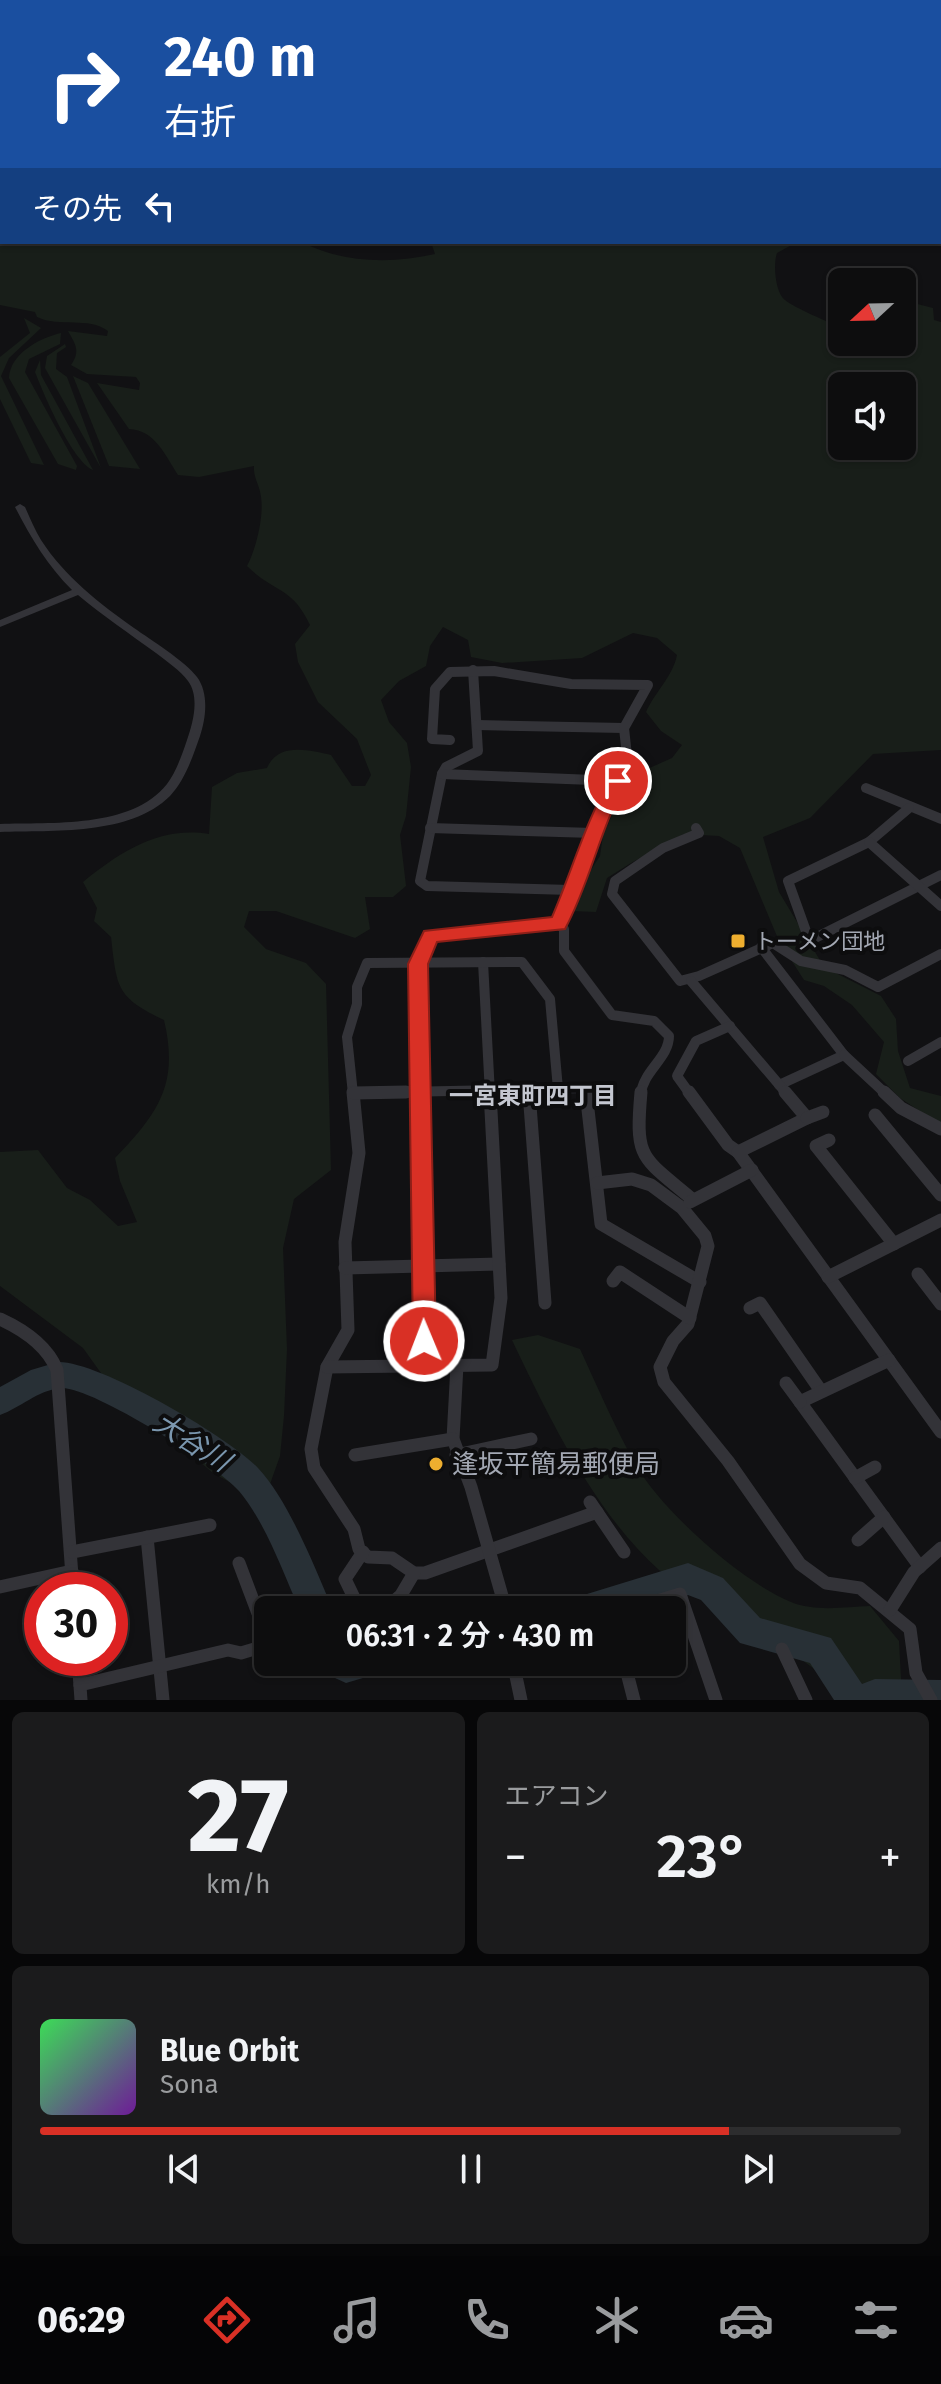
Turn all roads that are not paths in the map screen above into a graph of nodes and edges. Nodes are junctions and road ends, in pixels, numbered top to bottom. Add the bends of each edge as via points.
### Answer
1 (20, 507) dead end
2 (78, 591) junction
3 (0, 624) edge
4 (473, 670) junction
5 (477, 725) junction
6 (624, 728) junction
7 (450, 740) dead end
8 (442, 774) junction
9 (618, 781) junction
10 (866, 788) dead end
11 (909, 808) junction
12 (941, 819) edge
13 (0, 828) edge
14 (430, 828) junction
15 (696, 828) dead end
16 (594, 833) junction
17 (869, 842) junction
18 (941, 875) edge
19 (919, 886) junction
20 (571, 890) junction
21 (941, 906) edge
22 (558, 924) junction
23 (761, 947) junction
24 (941, 954) edge
25 (483, 962) junction
26 (418, 964) junction
27 (691, 981) junction
28 (730, 1026) junction
29 (941, 1042) edge
30 (844, 1055) junction
31 (908, 1061) dead end
32 (779, 1085) junction
33 (529, 1089) junction
34 (558, 1089) junction
35 (489, 1090) junction
36 (420, 1092) junction
37 (354, 1093) junction
38 (823, 1112) dead end
39 (875, 1115) dead end
40 (807, 1118) junction
41 (941, 1129) edge
42 (829, 1140) dead end
43 (738, 1152) junction
44 (752, 1170) junction
45 (597, 1183) junction
46 (941, 1195) edge
47 (688, 1205) junction
48 (941, 1220) edge
49 (894, 1244) junction
50 (499, 1264) junction
51 (423, 1266) junction
52 (345, 1268) junction
53 (918, 1274) dead end
54 (828, 1277) junction
55 (613, 1281) dead end
56 (700, 1282) junction
57 (545, 1303) dead end
58 (941, 1304) edge
59 (750, 1308) dead end
60 (690, 1318) junction
61 (0, 1319) edge
62 (889, 1360) junction
63 (457, 1365) junction
64 (425, 1366) junction
65 (327, 1367) junction
66 (786, 1383) dead end
67 (821, 1391) junction
68 (800, 1402) junction
69 (935, 1411) edge
70 (941, 1432) edge
71 (453, 1439) junction
72 (531, 1439) dead end
73 (355, 1455) dead end
74 (456, 1455) junction
75 (875, 1467) dead end
76 (855, 1478) junction
77 (884, 1517) junction
78 (210, 1525) dead end
79 (147, 1537) junction
80 (858, 1540) dead end
81 (941, 1548) edge
82 (488, 1549) junction
83 (72, 1552) junction
84 (363, 1552) junction
85 (624, 1552) dead end
86 (239, 1563) dead end
87 (920, 1567) junction
88 (72, 1571) joint
89 (414, 1573) junction
90 (0, 1587) edge
91 (353, 1596) edge
92 (400, 1596) edge
93 (502, 1596) edge
94 (254, 1607) edge
95 (890, 1610) junction
96 (686, 1612) edge
97 (782, 1649) dead end
98 (254, 1650) edge
99 (160, 1666) junction
100 (516, 1676) edge
101 (628, 1676) edge
102 (81, 1693) edge
103 (163, 1700) edge
104 (521, 1700) edge
105 (634, 1700) edge
106 (716, 1700) edge
107 (806, 1700) edge
108 (931, 1700) edge

1 - 2 street via 50,563
2 - 3 street
2 - 13 street via 193,679 201,695 195,736 176,780 145,808 88,823
4 - 5 street
4 - 6 street via 571,684 648,685
4 - 7 street via 443,675 435,689 432,739
5 - 6 street
5 - 8 street via 478,751
6 - 9 street via 628,765
8 - 9 street
8 - 14 street
9 - 16 street
10 - 11 street
11 - 12 street
11 - 17 street
14 - 16 street
14 - 20 street via 420,881 427,886
15 - 27 street via 699,833 690,840 663,848 615,881 612,894 680,981
16 - 20 street
17 - 19 street
17 - 19 street via 788,881 807,934 813,939
18 - 19 street
19 - 21 street
20 - 22 street
22 - 26 street via 430,936
22 - 47 street via 564,929 564,951 612,1015 654,1021 669,1036 669,1044 642,1079 637,1140 650,1164
23 - 24 street via 773,943 801,961 845,970 878,987
23 - 27 street
23 - 30 street
25 - 26 street
25 - 34 street via 522,962 550,999
25 - 35 street
26 - 36 street
26 - 37 street via 367,963 361,973 347,1037
27 - 28 street
28 - 32 street
28 - 43 street via 696,1041 677,1076
29 - 31 street
30 - 32 street
30 - 41 street via 893,1102
32 - 40 street
33 - 34 street
33 - 35 street
33 - 57 street
34 - 45 street via 586,1088
35 - 36 street
35 - 50 street
36 - 37 street
36 - 51 street
37 - 52 street via 357,1177
38 - 40 street
39 - 46 street
40 - 43 street
42 - 49 street via 816,1146
43 - 44 street
44 - 47 street
44 - 54 street
45 - 47 street via 640,1180
45 - 56 street via 601,1224
47 - 56 street via 706,1233
48 - 49 street
49 - 54 street
50 - 51 street
50 - 63 street via 501,1298 492,1365
51 - 52 street
51 - 64 street
52 - 65 street via 348,1330
53 - 58 street
54 - 62 street
55 - 60 street via 620,1272
56 - 60 street
59 - 67 street via 760,1303
60 - 95 street via 663,1357 664,1382 800,1564 826,1583 860,1588
61 - 83 street via 22,1329 52,1357 58,1375
62 - 67 street
62 - 69 street
63 - 64 street
63 - 71 street
64 - 65 street
65 - 84 street via 311,1449 314,1468
66 - 68 street
67 - 68 street
68 - 76 street
69 - 70 street
71 - 73 street
71 - 74 street
72 - 74 street
74 - 82 street
75 - 76 street
76 - 77 street
77 - 80 street
77 - 87 street
78 - 79 street
79 - 83 street
79 - 99 street
81 - 87 street
82 - 85 street via 593,1507
82 - 89 street
82 - 93 street
83 - 88 street
84 - 89 street via 392,1558
84 - 91 street via 345,1579
86 - 94 street
87 - 95 street
88 - 90 street
89 - 92 street
95 - 108 street via 910,1629 916,1673
96 - 106 street
97 - 107 street
98 - 99 street via 228,1650
99 - 102 street
99 - 103 street
100 - 104 street
101 - 105 street

